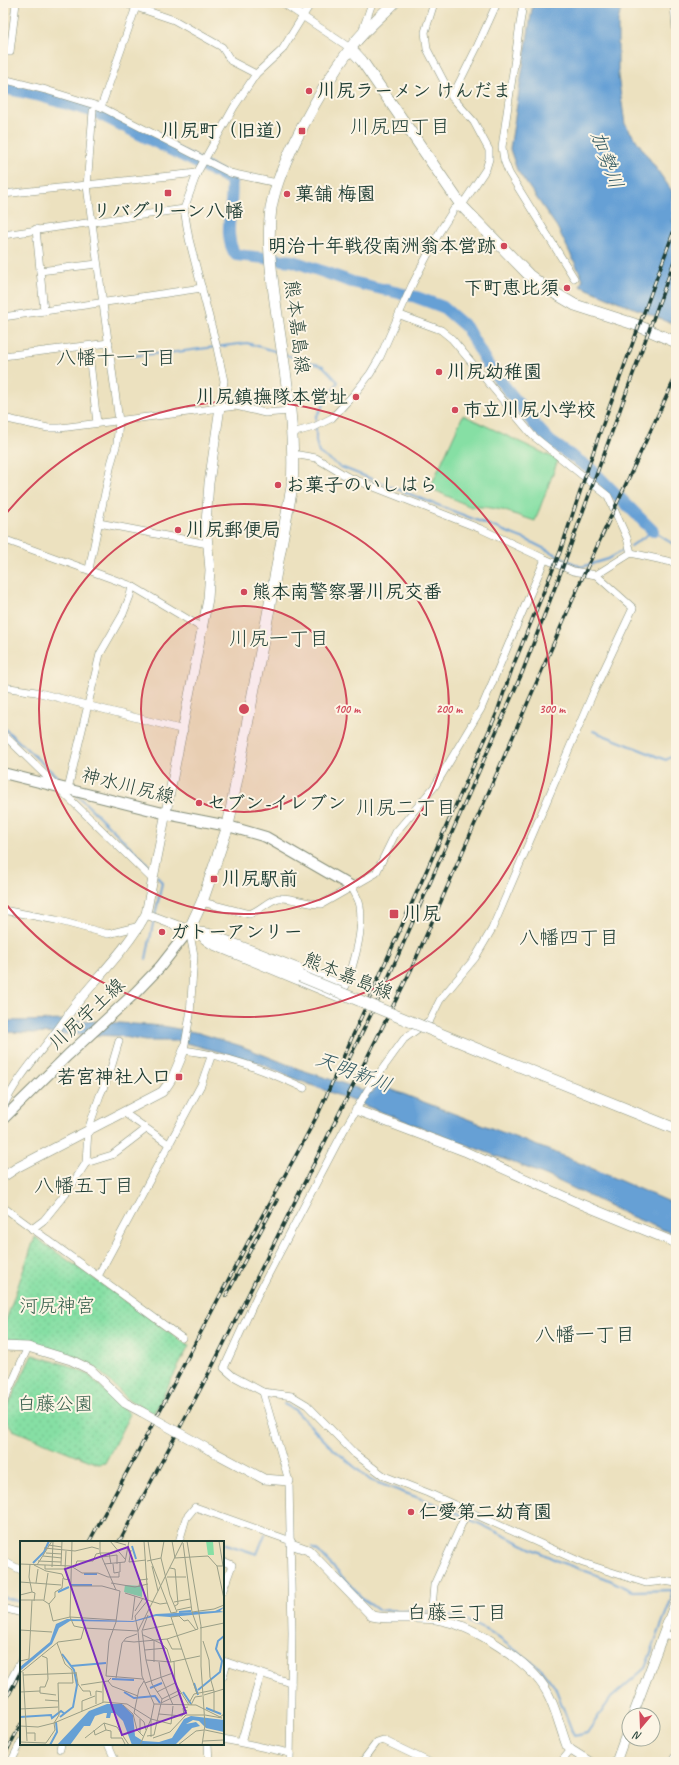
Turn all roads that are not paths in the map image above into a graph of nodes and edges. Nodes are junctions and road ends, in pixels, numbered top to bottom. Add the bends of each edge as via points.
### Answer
1 (16, 3) edge
2 (124, 3) edge
3 (283, 3) edge
4 (311, 3) edge
5 (372, 3) edge
6 (394, 3) edge
7 (434, 3) edge
8 (497, 3) edge
9 (523, 3) edge
10 (674, 3) edge
11 (137, 5) edge
12 (303, 17) junction
13 (676, 31) edge
14 (350, 48) junction
15 (3, 52) edge
16 (256, 74) junction
17 (3, 79) edge
18 (452, 97) junction
19 (101, 107) junction
20 (93, 111) dead end
21 (203, 161) junction
22 (197, 172) junction
23 (277, 182) junction
24 (87, 186) junction
25 (3, 194) edge
26 (461, 206) junction
27 (184, 209) junction
28 (90, 222) junction
29 (36, 229) junction
30 (3, 234) edge
31 (96, 264) junction
32 (40, 271) junction
33 (574, 278) dead end
34 (202, 288) junction
35 (103, 302) junction
36 (44, 310) junction
37 (400, 315) junction
38 (3, 317) edge
39 (3, 322) edge
40 (676, 342) edge
41 (109, 343) junction
42 (3, 356) edge
43 (90, 362) dead end
44 (220, 407) junction
45 (290, 411) junction
46 (3, 418) edge
47 (119, 421) junction
48 (97, 423) junction
49 (292, 433) junction
50 (293, 454) junction
51 (99, 523) junction
52 (3, 539) edge
53 (208, 544) junction
54 (631, 553) junction
55 (545, 560) junction
56 (676, 564) edge
57 (89, 569) junction
58 (596, 575) junction
59 (132, 586) junction
60 (204, 629) junction
61 (3, 687) edge
62 (88, 705) junction
63 (184, 730) junction
64 (3, 734) edge
65 (3, 773) edge
66 (56, 786) junction
67 (68, 789) junction
68 (167, 814) junction
69 (228, 826) junction
70 (153, 880) junction
71 (351, 886) junction
72 (202, 902) junction
73 (3, 910) edge
74 (146, 914) junction
75 (140, 926) junction
76 (189, 930) junction
77 (346, 986) junction
78 (70, 1013) joint
79 (120, 1041) dead end
80 (184, 1050) junction
81 (212, 1054) junction
82 (304, 1088) dead end
83 (3, 1108) edge
84 (357, 1109) junction
85 (123, 1112) junction
86 (3, 1118) edge
87 (146, 1129) junction
88 (676, 1129) edge
89 (88, 1130) junction
90 (170, 1145) junction
91 (86, 1163) junction
92 (3, 1177) edge
93 (3, 1207) edge
94 (32, 1229) junction
95 (676, 1243) edge
96 (98, 1276) junction
97 (182, 1338) dead end
98 (3, 1346) edge
99 (28, 1347) junction
100 (263, 1392) junction
101 (3, 1403) edge
102 (289, 1481) junction
103 (467, 1512) junction
104 (179, 1541) edge
105 (291, 1543) junction
106 (224, 1562) edge
107 (7, 1563) dead end
108 (20, 1570) edge
109 (676, 1583) edge
110 (224, 1587) edge
111 (676, 1600) edge
112 (3, 1608) edge
113 (20, 1613) edge
114 (430, 1619) junction
115 (663, 1634) junction
116 (676, 1637) edge
117 (225, 1662) edge
118 (20, 1663) edge
119 (261, 1674) junction
120 (291, 1683) junction
121 (3, 1694) edge
122 (636, 1707) edge
123 (224, 1739) edge
124 (241, 1742) junction
125 (20, 1744) edge
126 (108, 1745) edge
127 (208, 1745) edge
128 (621, 1747) edge
129 (571, 1750) junction
130 (290, 1753) junction
131 (676, 1759) edge
132 (11, 1762) edge
133 (116, 1762) edge
134 (209, 1762) edge
135 (290, 1762) edge
136 (362, 1762) edge
137 (429, 1762) edge
138 (562, 1762) edge
139 (590, 1762) edge
140 (616, 1762) edge
141 (672, 1762) edge

1 - 15 street via 10,52
2 - 11 street
3 - 12 street
4 - 12 street
5 - 14 street via 366,24
6 - 14 main road, 熊本嘉島線
7 - 18 street via 425,32 427,49
8 - 18 street
9 - 33 street via 502,147 504,160 509,173
10 - 13 street
11 - 16 street via 181,24 222,47 231,61
11 - 19 street
12 - 14 street
12 - 16 street via 282,50
14 - 23 main road, 熊本嘉島線 via 303,125
14 - 26 main road via 362,61
16 - 21 street
17 - 19 street
18 - 26 street via 474,122 490,154 486,169
19 - 21 street
20 - 24 street
21 - 22 street
21 - 23 street via 230,173
22 - 24 street
22 - 27 street
23 - 45 main road, 熊本嘉島線 via 271,208 271,259
24 - 25 street
24 - 28 street
26 - 37 street via 454,209 412,285
26 - 40 main road via 511,258 555,294 575,305 634,324
27 - 28 street
27 - 34 street
28 - 29 street
28 - 31 street
29 - 30 street
29 - 32 street
31 - 32 street
31 - 35 street
32 - 36 street
34 - 35 street
34 - 44 street via 224,381
35 - 36 street
35 - 41 street
36 - 38 street
37 - 49 street via 377,362 355,393 332,418 314,427
37 - 54 street via 441,330 452,339 532,435 608,496
38 - 39 street
41 - 42 street
41 - 47 street
43 - 48 street
44 - 45 street via 236,406 265,413
44 - 47 street
44 - 53 street via 209,483 206,523
45 - 49 main road, 熊本嘉島線
46 - 48 street via 48,428
47 - 48 street
47 - 51 street via 117,443
49 - 50 main road, 熊本嘉島線
50 - 55 street via 316,458 346,476 480,530
50 - 69 main road, 熊本嘉島線 via 288,512
51 - 53 street
51 - 57 street
52 - 57 street
53 - 60 street via 210,570
54 - 56 street
54 - 58 street
55 - 58 street via 573,571
55 - 71 street via 481,709 451,761 435,786 396,832 376,873
57 - 59 street
58 - 84 street via 633,608 590,700 492,929 475,958 440,1000 430,1020 404,1039 370,1086
59 - 60 street
59 - 62 street via 123,614 100,654
60 - 63 street
61 - 62 street
62 - 63 street
62 - 67 street
63 - 68 street
64 - 66 street
65 - 66 main road, 神水川尻線
66 - 67 main road, 神水川尻線
66 - 70 street
67 - 68 main road, 神水川尻線
68 - 69 main road, 神水川尻線
68 - 70 street
69 - 71 main road, 神水川尻線 via 266,837
69 - 72 main road, 熊本嘉島線
70 - 74 street
71 - 72 street via 322,904 278,898 249,914
71 - 77 street via 360,905 360,920 359,939
72 - 76 main road, 熊本嘉島線
73 - 75 street via 56,920 108,934
74 - 75 street
74 - 76 street
75 - 78 street
76 - 77 street via 208,932
76 - 77 street via 211,945 339,998
76 - 80 street via 194,955 190,1015
76 - 86 main road, 川尻宇土線 via 160,967
76 - 88 main road, 熊本嘉島線, bridge
78 - 83 street via 18,1081
79 - 89 street
80 - 81 street
80 - 85 street via 175,1074 162,1092
81 - 82 street via 262,1068
81 - 90 street via 201,1085
84 - 95 street via 451,1146
84 - 100 street via 257,1296 224,1368 233,1376
85 - 87 street
85 - 89 street
87 - 90 street
87 - 91 street via 112,1156
89 - 91 street
89 - 92 street
90 - 96 street
91 - 94 street via 70,1189 44,1220
93 - 94 street
94 - 96 street
96 - 97 street
98 - 99 street
99 - 101 street
99 - 102 street, bridge via 71,1360 91,1370 125,1403 264,1479
100 - 102 street
100 - 103 street via 292,1396 307,1405 355,1454 384,1476
102 - 105 street
103 - 109 street via 583,1563 646,1583
103 - 114 street via 434,1585
104 - 105 street via 186,1518 195,1507
105 - 114 street via 308,1550 372,1616 384,1619
105 - 120 street
106 - 110 street via 232,1566
107 - 108 street
111 - 115 street
112 - 113 street
114 - 129 street via 460,1625 527,1666 547,1692 561,1732
115 - 116 street
115 - 122 street
117 - 119 street
118 - 121 street
119 - 120 street
119 - 124 street
120 - 130 street
123 - 124 street
124 - 130 street
125 - 132 street
126 - 133 street
127 - 134 street
128 - 140 street
129 - 138 street
129 - 139 street
130 - 135 street
131 - 141 street
136 - 137 street via 377,1742 383,1740

